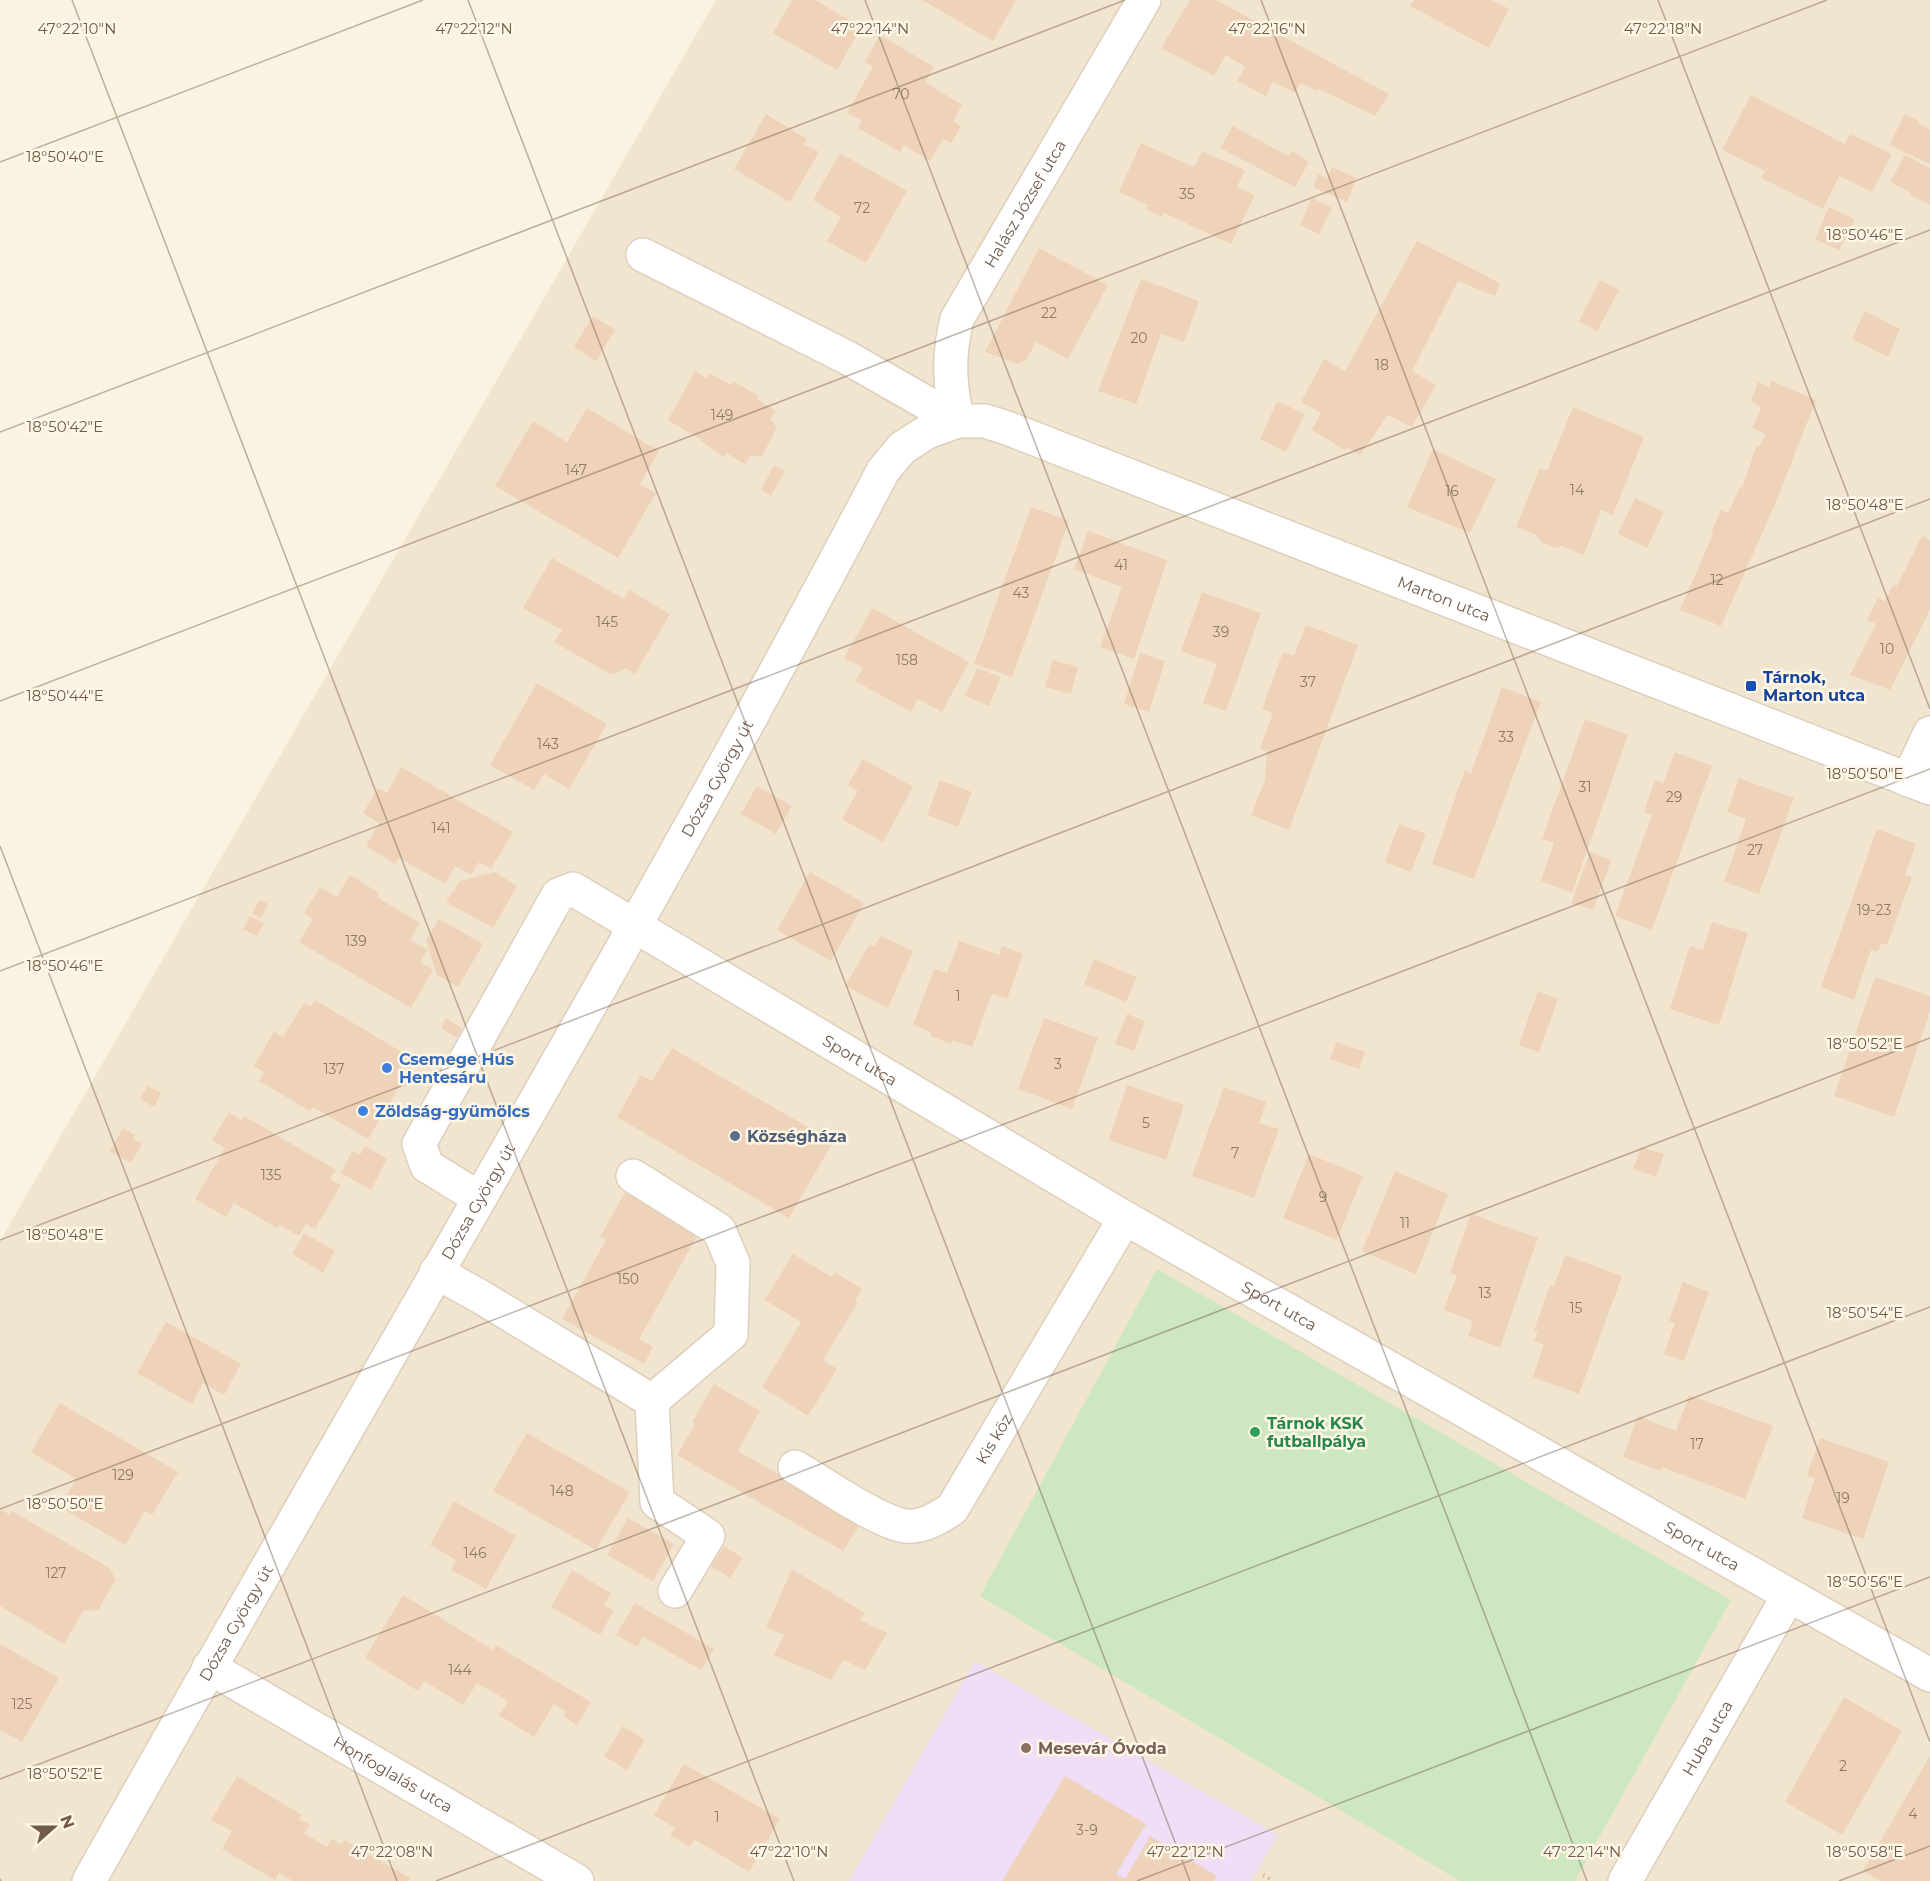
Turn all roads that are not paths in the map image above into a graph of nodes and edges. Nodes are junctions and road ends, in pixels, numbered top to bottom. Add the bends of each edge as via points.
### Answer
1 (1144, 0) edge
2 (643, 255) dead end
3 (958, 421) junction
4 (1930, 733) edge
5 (1919, 784) edge
6 (635, 926) junction
7 (633, 1176) dead end
8 (479, 1198) junction
9 (1125, 1218) junction
10 (436, 1272) junction
11 (652, 1401) junction
12 (795, 1467) dead end
13 (675, 1591) dead end
14 (1789, 1595) junction
15 (209, 1666) junction
16 (1930, 1675) edge
17 (89, 1881) edge
18 (577, 1881) edge
19 (1625, 1881) edge

1 - 3 street, Halász József utca via 957,320 951,341 950,370
2 - 3 street via 846,357
3 - 5 street, Marton utca via 985,421 1006,428
3 - 6 street, Dózsa György út via 927,432 902,448 883,471
4 - 5 street
6 - 8 street, Dózsa György út
6 - 8 street, Sport utca via 573,889 558,895 419,1144 427,1166
6 - 9 street, Sport utca
7 - 11 street via 719,1230 733,1263 730,1334
8 - 10 street, Dózsa György út
9 - 12 street, Kis köz via 952,1509 929,1523 906,1526 881,1517
9 - 14 street, Sport utca
10 - 11 street
10 - 15 street, Dózsa György út
11 - 13 street via 657,1502 708,1536
14 - 16 street, Sport utca
14 - 19 street, Huba utca
15 - 17 street, Dózsa György út
15 - 18 street, Honfoglalás utca

